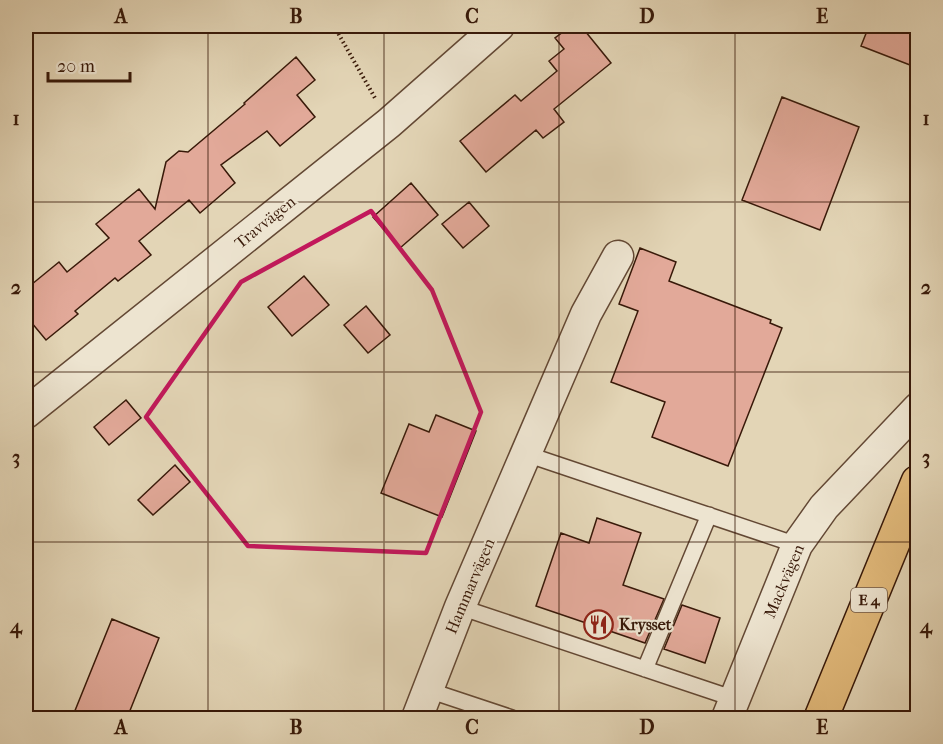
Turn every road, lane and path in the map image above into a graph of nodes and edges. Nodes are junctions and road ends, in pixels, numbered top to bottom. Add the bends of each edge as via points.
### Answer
1 (334, 26) edge
2 (499, 26) edge
3 (390, 123) junction
4 (618, 256) dead end
5 (918, 408) edge
6 (26, 413) edge
7 (526, 454) junction
8 (918, 482) edge
9 (709, 515) junction
10 (796, 545) junction
11 (460, 608) junction
12 (645, 669) junction
13 (428, 690) junction
14 (918, 699) edge
15 (731, 709) edge
16 (417, 718) edge
17 (512, 718) edge
18 (821, 718) edge
19 (907, 718) edge

1 - 3 path
2 - 3 street, Travvägen
3 - 6 street, Travvägen
4 - 7 street, Hammarvägen via 586,314
5 - 10 street, Mackvägen via 824,507
7 - 9 lane
7 - 11 street, Hammarvägen
8 - 18 highway, E 4
9 - 10 lane
9 - 12 lane
10 - 15 street, Mackvägen
11 - 12 lane
11 - 13 street, Hammarvägen
12 - 15 lane
13 - 16 street, Hammarvägen
13 - 17 lane
14 - 19 path

